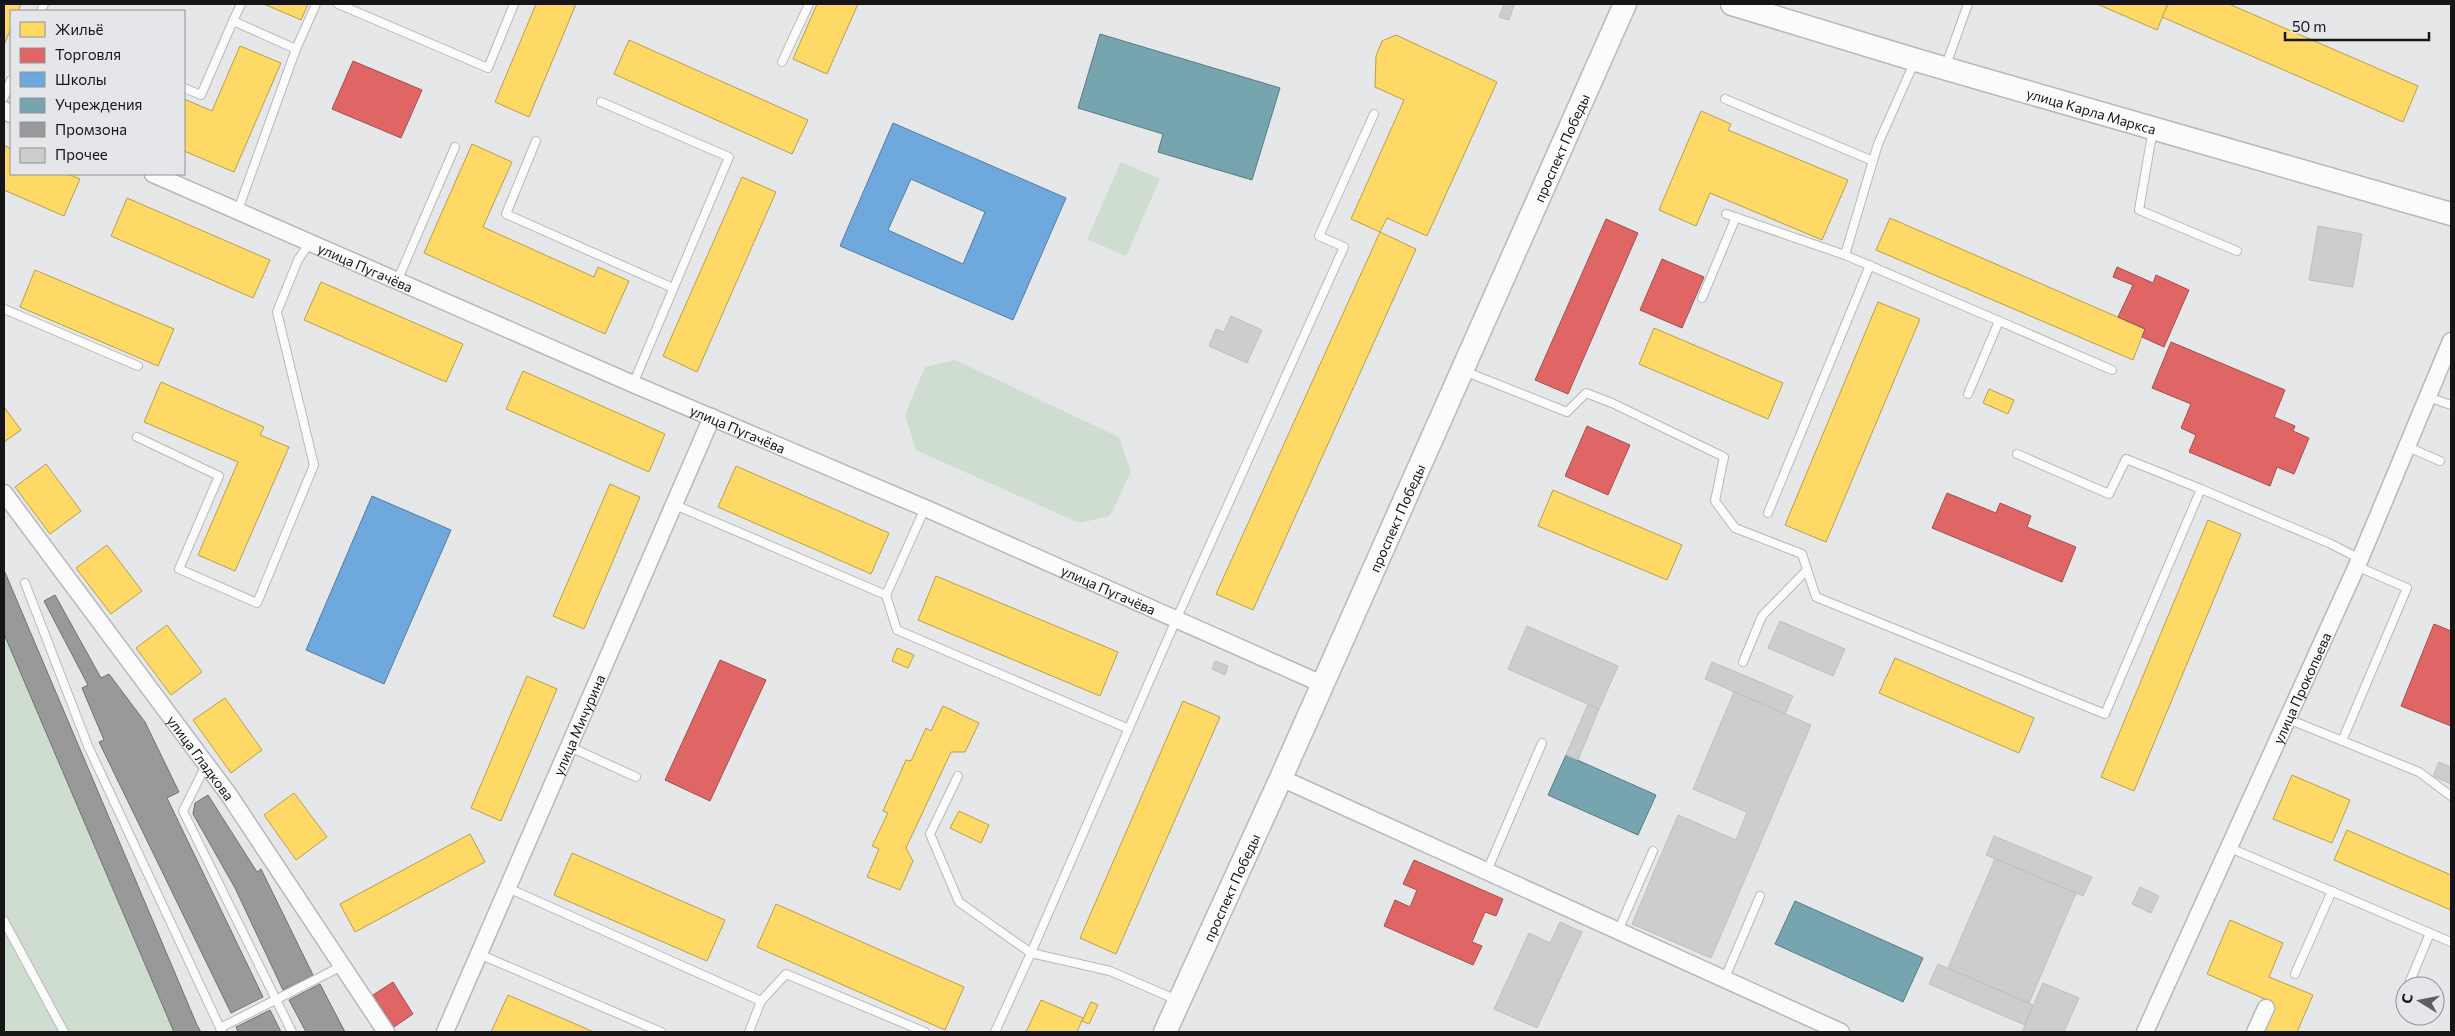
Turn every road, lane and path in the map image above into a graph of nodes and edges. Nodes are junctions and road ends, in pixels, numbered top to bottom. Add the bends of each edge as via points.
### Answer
1 (241, 4) edge
2 (316, 4) edge
3 (338, 4) edge
4 (514, 4) edge
5 (810, 4) edge
6 (1625, 4) edge
7 (1732, 4) edge
8 (1968, 4) edge
9 (234, 21) junction
10 (296, 49) junction
11 (1916, 60) junction
12 (782, 62) dead end
13 (1945, 68) junction
14 (10, 82) edge
15 (185, 88) edge
16 (4, 97) edge
17 (1725, 99) dead end
18 (600, 102) dead end
19 (1374, 114) dead end
20 (2154, 127) junction
21 (536, 141) dead end
22 (455, 147) dead end
23 (1873, 161) junction
24 (155, 175) edge
25 (238, 210) junction
26 (1726, 214) dead end
27 (2451, 214) edge
28 (1736, 217) junction
29 (311, 241) junction
30 (2236, 251) dead end
31 (1845, 255) junction
32 (1870, 265) junction
33 (398, 279) junction
34 (673, 288) junction
35 (1702, 298) dead end
36 (4, 309) edge
37 (1999, 321) junction
38 (2451, 341) edge
39 (138, 366) dead end
40 (1461, 370) junction
41 (2112, 370) dead end
42 (633, 384) junction
43 (1968, 394) dead end
44 (2428, 397) junction
45 (2451, 405) edge
46 (712, 417) junction
47 (137, 437) dead end
48 (2408, 447) junction
49 (2017, 454) dead end
50 (2440, 461) dead end
51 (2201, 489) junction
52 (4, 492) edge
53 (675, 505) junction
54 (925, 508) junction
55 (1768, 513) dead end
56 (2358, 563) junction
57 (1807, 570) junction
58 (25, 583) dead end
59 (886, 595) junction
60 (1176, 620) junction
61 (1743, 662) dead end
62 (1322, 684) junction
63 (2288, 720) junction
64 (1129, 729) junction
65 (2342, 742) junction
66 (1542, 744) dead end
67 (570, 747) junction
68 (206, 765) junction
69 (958, 776) dead end
70 (636, 777) dead end
71 (1282, 778) junction
72 (2451, 796) edge
73 (2230, 848) junction
74 (1653, 851) dead end
75 (1487, 871) junction
76 (508, 888) junction
77 (2332, 891) junction
78 (1760, 896) dead end
79 (4, 921) edge
80 (1618, 932) junction
81 (2430, 933) junction
82 (2451, 942) edge
83 (1031, 953) junction
84 (480, 954) junction
85 (342, 966) junction
86 (2295, 974) dead end
87 (2412, 976) edge
88 (1724, 980) junction
89 (276, 1000) junction
90 (1179, 1000) junction
91 (761, 1001) junction
92 (2266, 1008) dead end
93 (221, 1030) edge
94 (64, 1032) edge
95 (292, 1032) edge
96 (386, 1032) edge
97 (445, 1032) edge
98 (661, 1032) edge
99 (749, 1032) edge
100 (925, 1032) edge
101 (994, 1032) edge
102 (1165, 1032) edge
103 (1841, 1032) edge
104 (2145, 1032) edge
105 (2255, 1032) edge

1 - 9 lane
2 - 10 lane
3 - 4 lane via 488,68
5 - 12 lane
6 - 40 street, проспект Победы
7 - 11 street, улица Карла Маркса
8 - 13 lane
9 - 10 lane
9 - 15 lane via 201,95
10 - 25 lane
11 - 13 street, улица Карла Маркса
11 - 23 lane
13 - 20 street, улица Карла Маркса
14 - 16 lane
17 - 23 lane
18 - 34 lane via 730,157
19 - 60 lane via 1319,236 1344,247
20 - 27 street, улица Карла Маркса
20 - 30 lane via 2139,210
21 - 34 lane via 506,214
22 - 33 lane
23 - 31 lane
24 - 25 street, улица Пугачёва
25 - 29 street, улица Пугачёва
26 - 28 lane
28 - 31 lane
28 - 35 lane
29 - 33 street, улица Пугачёва
29 - 47 lane via 298,260 277,312 314,464 257,602 179,569 219,476
31 - 32 lane
32 - 37 lane
32 - 55 lane
33 - 42 street, улица Пугачёва
34 - 42 lane
36 - 39 lane
37 - 41 lane
37 - 43 lane
38 - 44 street, улица Прокопьева
40 - 57 lane via 1567,412 1586,393 1724,457 1715,501 1735,528 1802,554
40 - 62 street, проспект Победы
42 - 46 street, улица Пугачёва
44 - 45 lane
44 - 48 street, улица Прокопьева
46 - 53 street, улица Мичурина
46 - 54 street, улица Пугачёва
48 - 50 lane
48 - 56 street, улица Прокопьева
49 - 51 lane via 2109,494 2126,459
51 - 56 lane via 2331,544
51 - 57 lane via 2104,714 1816,597
52 - 68 street, улица Гладкова
53 - 59 lane
53 - 67 street, улица Мичурина
54 - 59 lane
54 - 60 street, улица Пугачёва
56 - 63 street, улица Прокопьева
56 - 65 lane via 2407,588
57 - 61 lane via 1762,616
58 - 93 lane via 88,746
59 - 64 lane via 896,630
60 - 62 street, улица Пугачёва
60 - 64 lane
62 - 71 street, проспект Победы
63 - 65 lane
63 - 73 street, улица Прокопьева
64 - 83 lane
65 - 72 lane via 2419,772
66 - 75 lane
67 - 70 lane
67 - 76 street, улица Мичурина
68 - 85 street, улица Гладкова
68 - 89 lane via 183,810
69 - 83 lane via 930,834 959,902
71 - 75 street
71 - 90 street, проспект Победы
73 - 77 lane
73 - 104 street, улица Прокопьева
74 - 80 lane
75 - 80 street
76 - 84 street, улица Мичурина
76 - 91 lane
77 - 81 lane
77 - 86 lane
78 - 88 lane
79 - 94 lane
80 - 88 street
81 - 82 lane
81 - 87 lane
83 - 90 lane via 1110,971
83 - 101 lane
84 - 97 street, улица Мичурина
84 - 98 lane
85 - 89 lane
85 - 96 street, улица Гладкова
88 - 103 street
89 - 93 lane
89 - 95 lane
90 - 102 street, проспект Победы
91 - 99 lane
91 - 100 lane via 786,974
92 - 105 street

